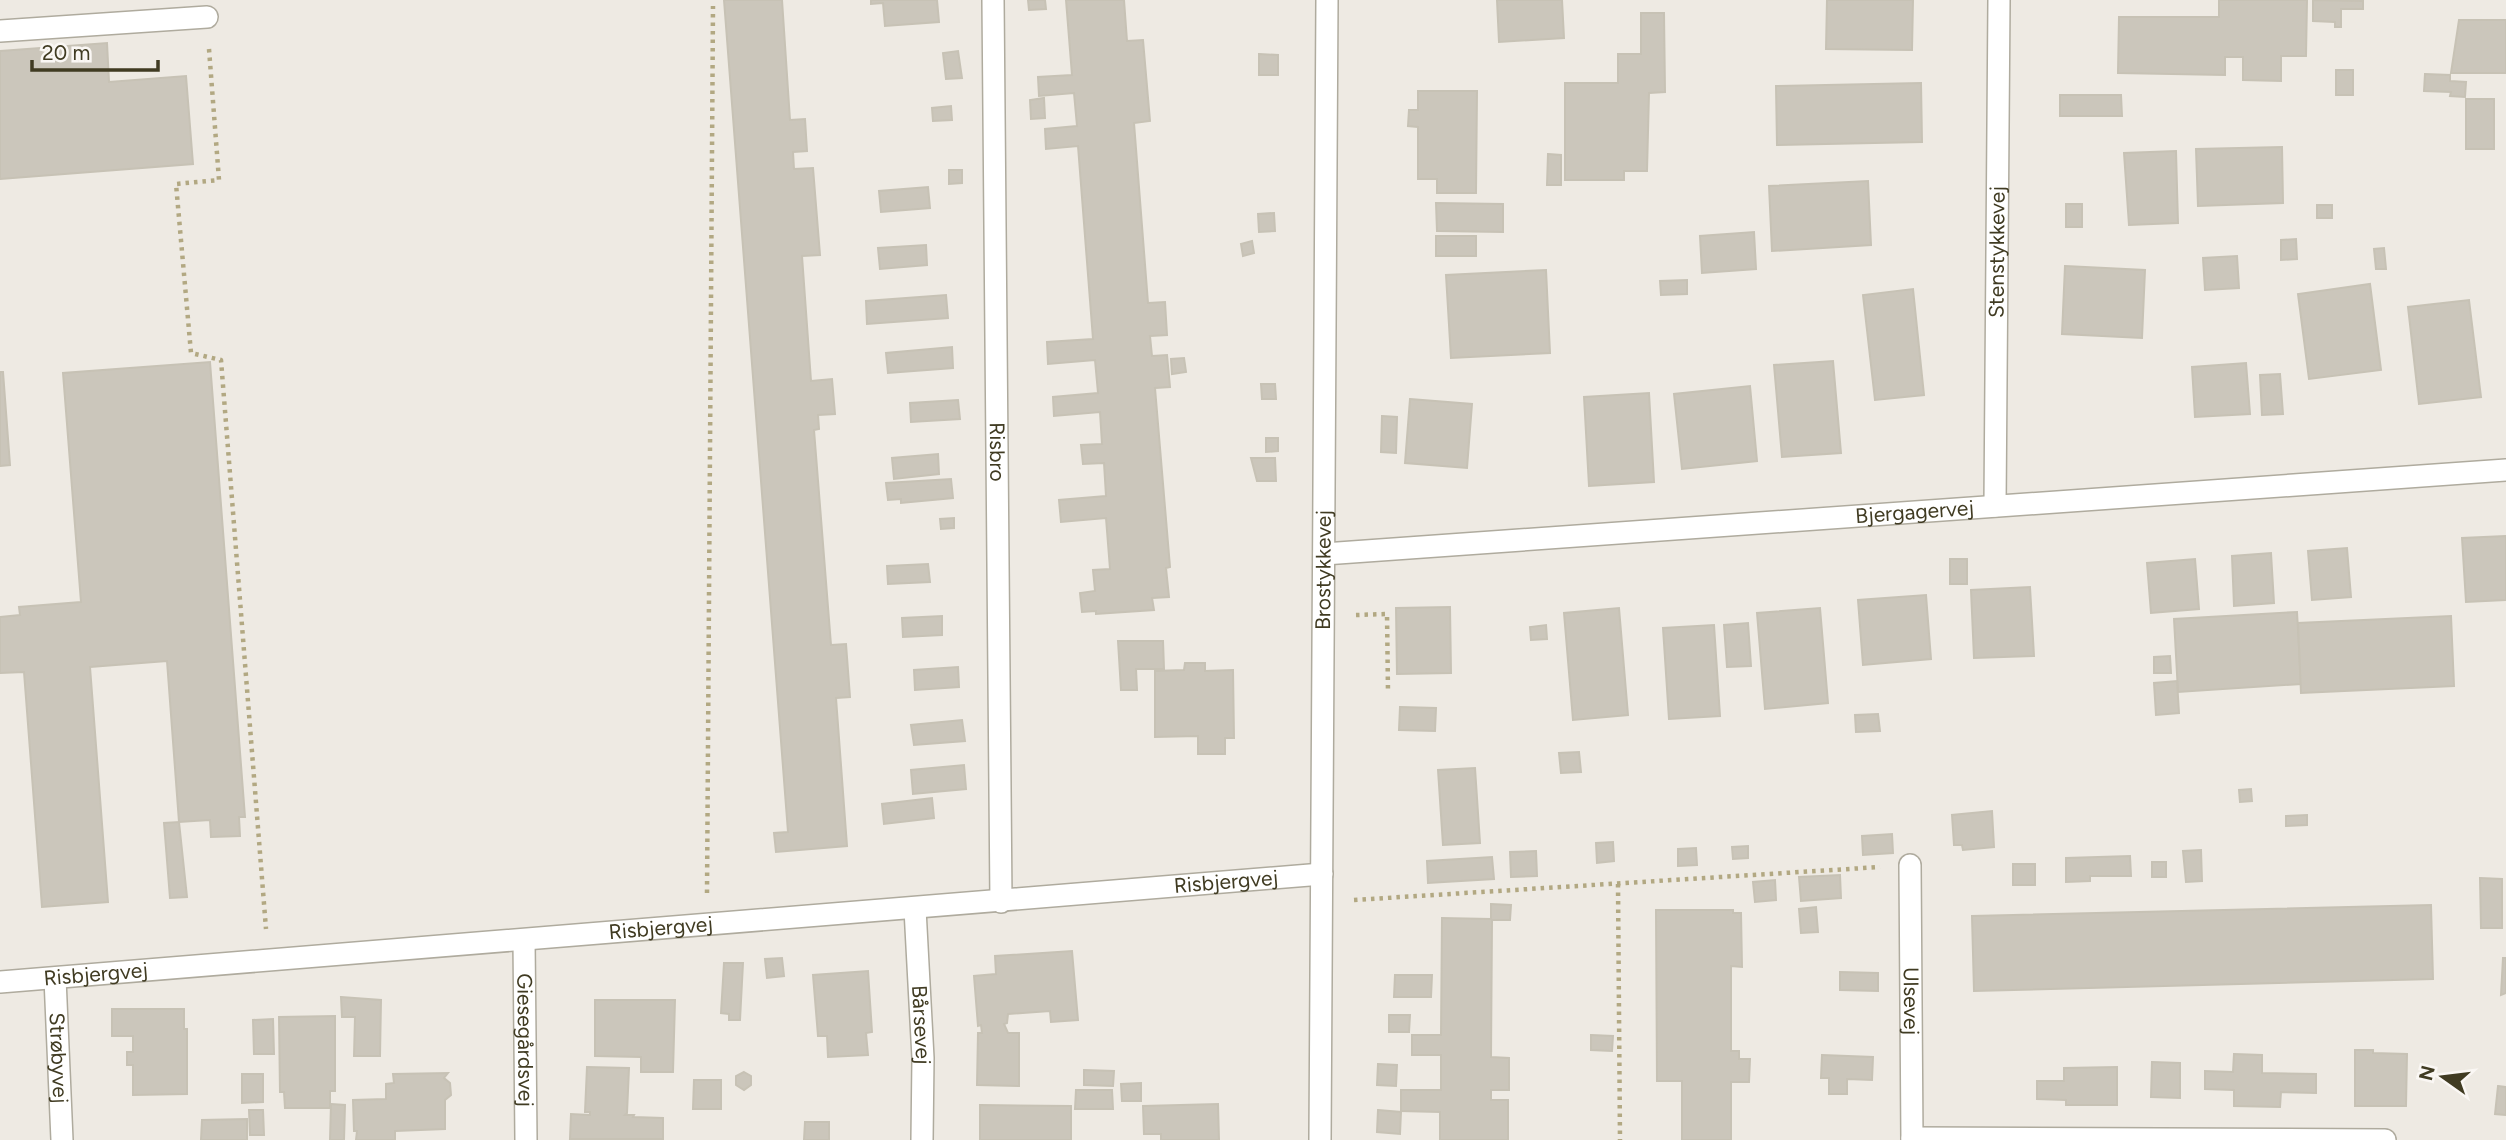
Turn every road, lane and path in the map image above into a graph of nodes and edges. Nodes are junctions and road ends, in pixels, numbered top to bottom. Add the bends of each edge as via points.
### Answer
1 (993, 0) edge
2 (1326, 0) edge
3 (1999, 0) edge
4 (713, 6) dead end
5 (207, 16) joint
6 (0, 31) edge
7 (2506, 470) edge
8 (1996, 506) junction
9 (1324, 554) junction
10 (1323, 616) junction
11 (1388, 692) dead end
12 (1910, 865) joint
13 (1322, 874) junction
14 (1618, 884) junction
15 (1322, 901) junction
16 (1001, 902) junction
17 (915, 909) junction
18 (707, 926) junction
19 (524, 940) junction
20 (269, 961) junction
21 (55, 978) junction
22 (0, 982) edge
23 (1912, 1139) edge
24 (62, 1140) edge
25 (526, 1140) edge
26 (922, 1140) edge
27 (1320, 1140) edge
28 (1620, 1140) edge
29 (2385, 1140) edge

1 - 16 street, Risbro
2 - 9 street, Brostykkevej
3 - 8 street, Stenstykkevej
4 - 18 path
5 - 6 street
5 - 20 path via 219,180 176,184 191,353 221,360
7 - 8 street, Bjergagervej
8 - 9 street, Bjergagervej
9 - 10 street, Brostykkevej
10 - 11 path via 1387,614
10 - 13 street, Brostykkevej
12 - 14 path
12 - 23 street, Ulsevej
13 - 15 street, Brostykkevej
13 - 16 street, Risbjergvej
14 - 15 path
14 - 28 path
15 - 27 street, Brostykkevej
16 - 17 street, Risbjergvej
17 - 18 street, Risbjergvej
17 - 26 street, Bårsevej
18 - 19 street, Risbjergvej
19 - 20 street, Risbjergvej
19 - 25 street, Giesegårdsvej
20 - 21 street, Risbjergvej
21 - 22 street, Risbjergvej
21 - 24 street, Strøbyvej
23 - 29 street, Ulsevej

